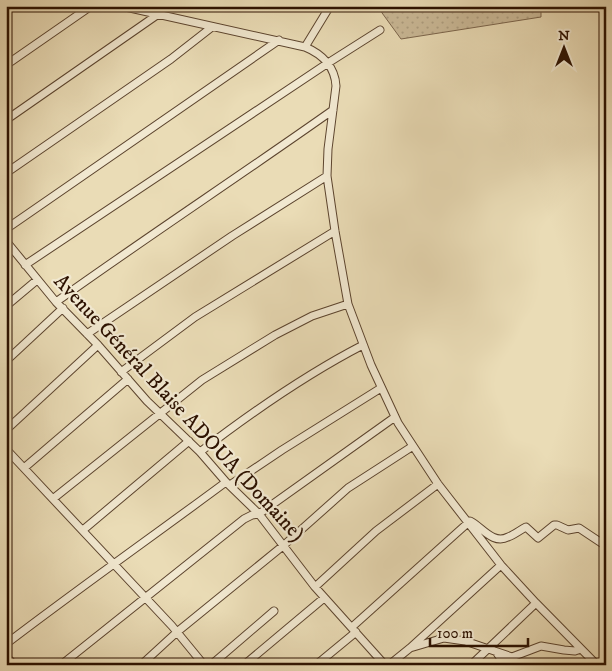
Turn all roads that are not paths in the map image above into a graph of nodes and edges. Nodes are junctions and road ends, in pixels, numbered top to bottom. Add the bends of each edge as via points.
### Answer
1 (11, 6) edge
2 (91, 6) edge
3 (121, 6) edge
4 (330, 6) edge
5 (6, 10) edge
6 (157, 15) junction
7 (212, 27) junction
8 (380, 30) dead end
9 (279, 40) junction
10 (306, 47) junction
11 (328, 63) junction
12 (6, 65) edge
13 (333, 110) junction
14 (6, 120) edge
15 (6, 173) edge
16 (327, 176) junction
17 (6, 229) edge
18 (335, 231) junction
19 (6, 241) edge
20 (26, 265) junction
21 (37, 280) junction
22 (56, 302) junction
23 (348, 304) junction
24 (6, 306) edge
25 (63, 308) junction
26 (87, 334) junction
27 (98, 345) junction
28 (363, 345) junction
29 (6, 361) edge
30 (121, 372) junction
31 (128, 379) junction
32 (381, 388) junction
33 (159, 412) junction
34 (395, 417) junction
35 (6, 430) edge
36 (189, 441) junction
37 (413, 446) junction
38 (6, 449) edge
39 (200, 452) junction
40 (24, 468) junction
41 (228, 484) junction
42 (438, 484) junction
43 (54, 498) junction
44 (259, 514) junction
45 (468, 523) junction
46 (84, 530) junction
47 (284, 545) junction
48 (606, 546) edge
49 (115, 564) junction
50 (501, 565) junction
51 (315, 587) junction
52 (146, 597) junction
53 (324, 598) junction
54 (536, 603) junction
55 (274, 611) dead end
56 (354, 630) junction
57 (177, 632) junction
58 (6, 644) edge
59 (410, 648) junction
60 (582, 649) junction
61 (487, 650) junction
62 (497, 653) junction
63 (6, 656) edge
64 (14, 665) edge
65 (61, 665) edge
66 (141, 665) edge
67 (204, 665) edge
68 (211, 665) edge
69 (244, 665) edge
70 (316, 665) edge
71 (386, 665) edge
72 (389, 665) edge
73 (471, 665) edge
74 (505, 665) edge
75 (597, 665) edge

1 - 5 street
2 - 12 street
3 - 6 street
4 - 10 street
6 - 7 street
6 - 14 street
7 - 9 street
7 - 15 street
8 - 11 street
9 - 10 street
9 - 17 street
10 - 11 street
11 - 13 street via 336,81
11 - 20 street
13 - 16 street
13 - 22 street
16 - 18 street
16 - 26 street
18 - 23 street
18 - 30 street via 195,316
19 - 20 street, Avenue Général Blaise ADOUA (Domaine)
20 - 21 street, Avenue Général Blaise ADOUA (Domaine)
21 - 22 street, Avenue Général Blaise ADOUA (Domaine)
21 - 24 street
22 - 25 street, Avenue Général Blaise ADOUA (Domaine)
23 - 28 street
23 - 33 street via 312,316 275,335 202,380
25 - 26 street, Avenue Général Blaise ADOUA (Domaine)
25 - 29 street
26 - 27 street, Avenue Général Blaise ADOUA (Domaine)
27 - 30 street, Avenue Général Blaise ADOUA (Domaine)
27 - 35 street
28 - 32 street
28 - 39 street via 273,398
30 - 31 street, Avenue Général Blaise ADOUA (Domaine)
31 - 33 street, Avenue Général Blaise ADOUA (Domaine)
31 - 40 street
32 - 34 street
32 - 41 street
33 - 36 street, Avenue Général Blaise ADOUA (Domaine)
33 - 43 street
34 - 37 street
34 - 44 street
36 - 39 street, Avenue Général Blaise ADOUA (Domaine)
36 - 46 street
37 - 42 street
37 - 47 street via 348,488
38 - 40 street
39 - 41 street, Avenue Général Blaise ADOUA (Domaine)
40 - 43 street
41 - 44 street, Avenue Général Blaise ADOUA (Domaine)
41 - 49 street
42 - 45 street
42 - 51 street via 376,530
43 - 46 street
44 - 47 street, Avenue Général Blaise ADOUA (Domaine)
44 - 52 street via 244,520
45 - 48 street via 472,522 497,539 508,538 526,527 538,538 556,524 568,530 580,528
45 - 50 street
45 - 56 street
46 - 49 street
47 - 51 street, Avenue Général Blaise ADOUA (Domaine)
47 - 57 street
49 - 52 street
49 - 58 street
50 - 54 street
50 - 59 street
51 - 53 street, Avenue Général Blaise ADOUA (Domaine)
52 - 57 street
52 - 65 street
53 - 56 street, Avenue Général Blaise ADOUA (Domaine)
53 - 69 street
54 - 60 street
54 - 61 street
55 - 68 street
56 - 70 street
56 - 71 street, Avenue Général Blaise ADOUA (Domaine)
57 - 66 street
57 - 67 street
59 - 61 street via 444,638 465,641
59 - 72 street
60 - 62 street via 564,650 544,645 512,657
60 - 75 street
61 - 62 street
61 - 73 street
62 - 74 street
63 - 64 street

